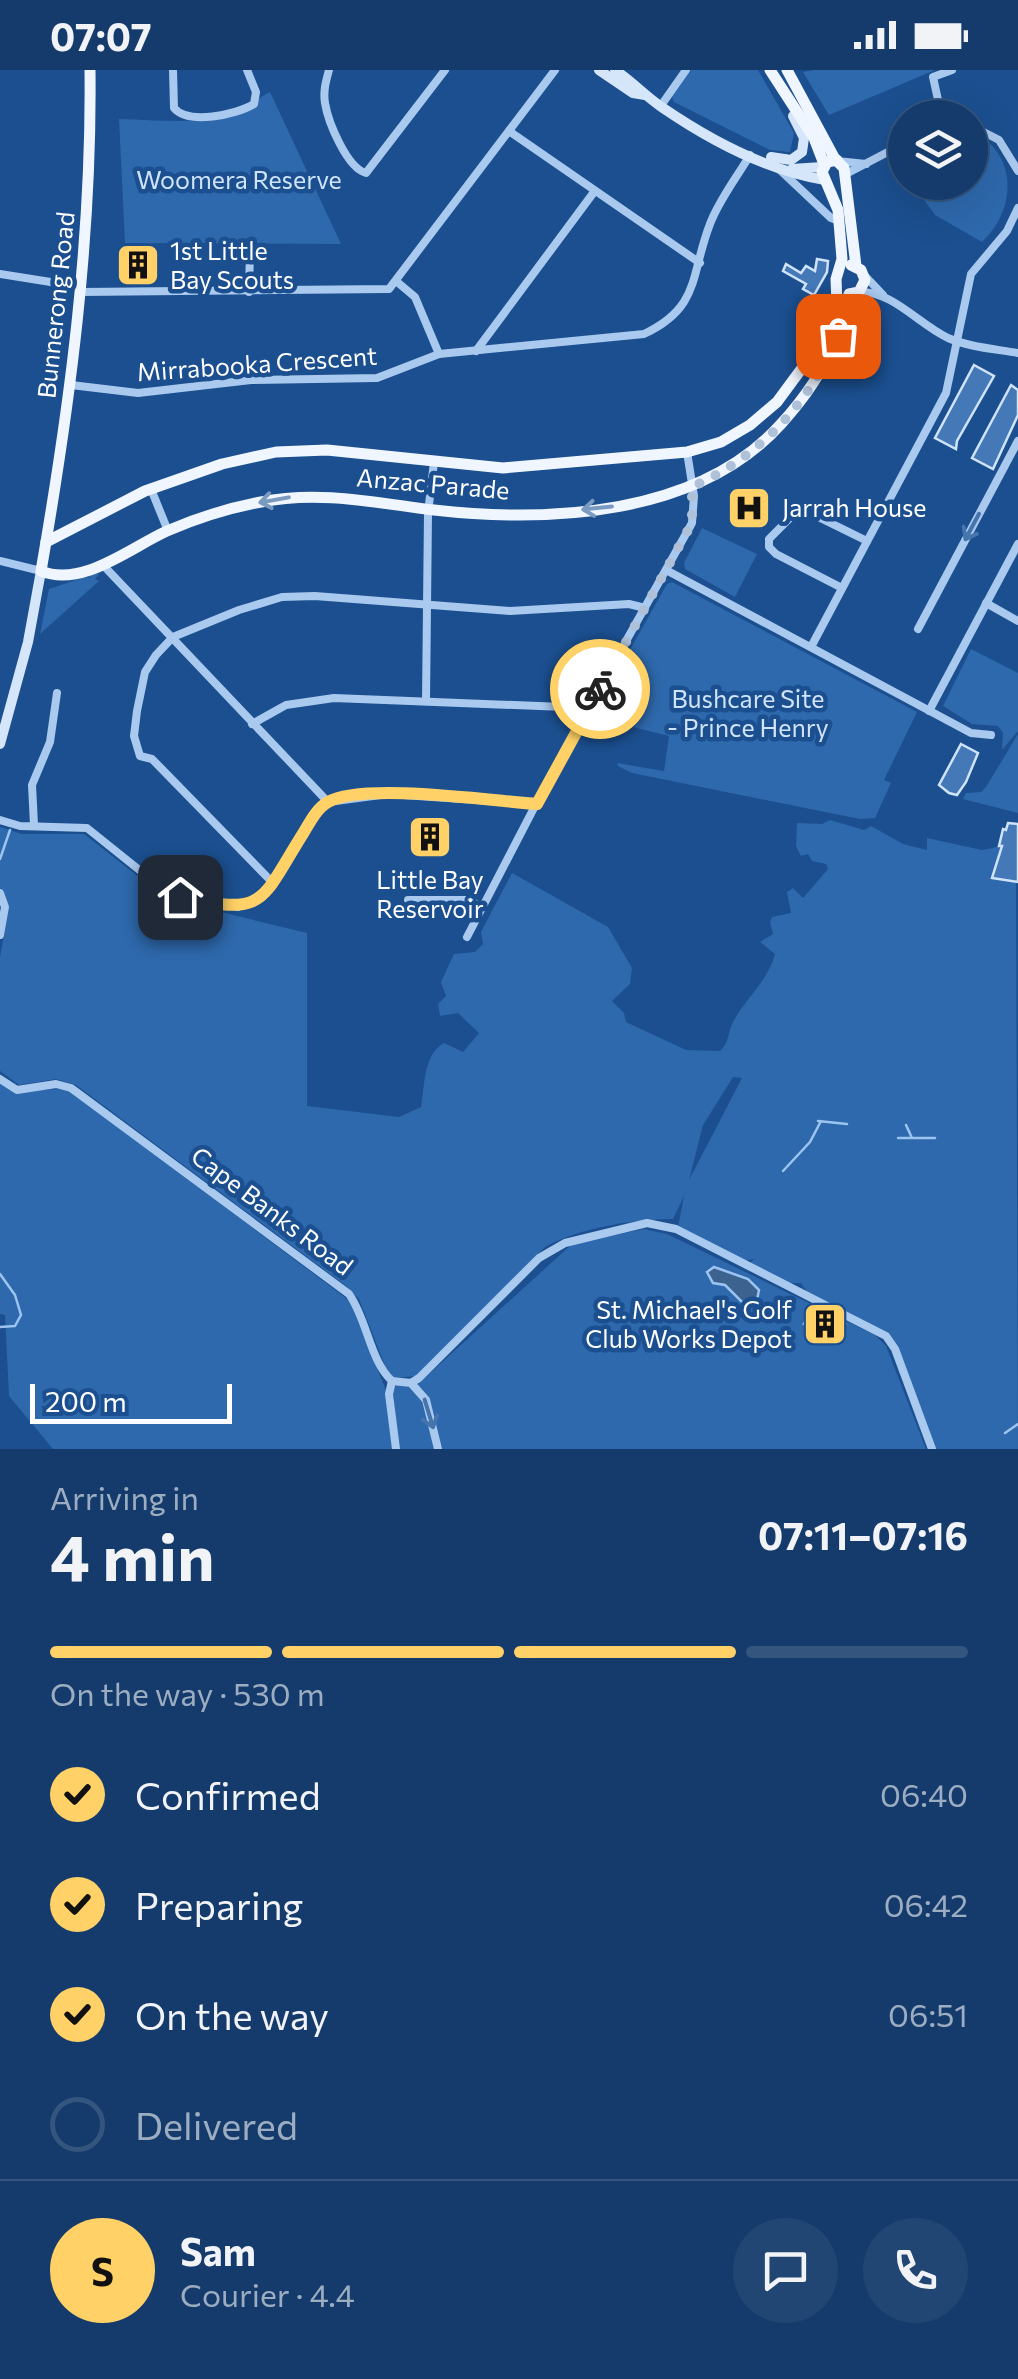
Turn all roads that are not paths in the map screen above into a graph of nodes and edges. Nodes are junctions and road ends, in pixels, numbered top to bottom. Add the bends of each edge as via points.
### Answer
1 (90, 70) edge
2 (174, 70) edge
3 (247, 70) edge
4 (329, 70) edge
5 (444, 70) edge
6 (555, 70) edge
7 (600, 70) edge
8 (615, 70) edge
9 (686, 70) edge
10 (770, 70) edge
11 (786, 70) edge
12 (952, 70) edge
13 (779, 84) junction
14 (645, 96) junction
15 (938, 100) edge
16 (660, 107) junction
17 (509, 130) junction
18 (988, 134) edge
19 (888, 152) edge
20 (750, 155) junction
21 (774, 164) junction
22 (866, 164) junction
23 (829, 169) junction
24 (1018, 171) edge
25 (844, 176) junction
26 (594, 192) junction
27 (1018, 208) edge
28 (840, 221) junction
29 (250, 250) dead end
30 (700, 263) junction
31 (839, 271) junction
32 (860, 271) junction
33 (0, 274) edge
34 (396, 281) junction
35 (82, 289) junction
36 (839, 289) junction
37 (248, 292) junction
38 (857, 293) junction
39 (883, 294) junction
40 (958, 342) junction
41 (476, 351) junction
42 (1018, 353) edge
43 (440, 354) junction
44 (70, 385) junction
45 (1018, 441) edge
46 (687, 452) junction
47 (434, 462) junction
48 (692, 487) junction
49 (151, 488) junction
50 (428, 509) junction
51 (168, 531) junction
52 (868, 540) junction
53 (46, 542) junction
54 (1018, 544) edge
55 (0, 561) edge
56 (102, 564) junction
57 (666, 570) junction
58 (41, 571) junction
59 (66, 575) junction
60 (842, 588) junction
61 (37, 593) junction
62 (986, 603) junction
63 (427, 606) junction
64 (645, 608) junction
65 (1018, 621) edge
66 (918, 629) dead end
67 (170, 639) junction
68 (811, 647) junction
69 (57, 694) dead end
70 (426, 700) junction
71 (589, 708) junction
72 (929, 711) junction
73 (252, 724) junction
74 (990, 734) dead end
75 (0, 744) edge
76 (328, 802) junction
77 (537, 804) junction
78 (0, 820) edge
79 (34, 825) junction
80 (272, 882) junction
81 (0, 893) edge
82 (408, 900) dead end
83 (482, 907) junction
84 (0, 935) edge
85 (466, 937) dead end
86 (0, 1079) edge
87 (392, 1382) junction
88 (411, 1383) junction
89 (396, 1449) edge
90 (438, 1449) edge
91 (932, 1449) edge

1 - 35 main road, Bunnerong Road
2 - 3 street via 174,108 184,116 230,115 254,104
4 - 5 street via 328,114 362,172 370,171
6 - 17 street
7 - 14 street
8 - 14 street
9 - 16 street
10 - 13 main road
11 - 23 main road
12 - 15 street via 933,77
13 - 20 street via 802,131 803,150 791,160
13 - 23 main road
14 - 16 street
16 - 20 street
17 - 26 street
17 - 34 street
18 - 24 street
19 - 22 street
20 - 21 street
20 - 30 street, Mirrabooka Crescent via 710,222
21 - 23 street
21 - 28 street
22 - 23 street
22 - 25 street
23 - 25 main road via 836,182
23 - 28 main road
25 - 32 main road
26 - 30 street
26 - 41 street
27 - 40 street via 971,274
28 - 31 main road
29 - 37 street
30 - 41 street, Mirrabooka Crescent via 686,304 644,334
31 - 32 main road
31 - 36 main road
32 - 38 main road, Anzac Parade
32 - 39 street
33 - 35 street
34 - 37 street via 381,292
34 - 43 street via 415,296
35 - 37 street
35 - 44 main road, Bunnerong Road
36 - 38 main road
36 - 46 main road, Anzac Parade via 808,360 770,410 730,437
38 - 39 street
38 - 48 main road, Anzac Parade via 828,356 780,426 736,464
39 - 40 street
40 - 42 street
40 - 52 street via 946,393
41 - 43 street, Mirrabooka Crescent
43 - 44 street, Mirrabooka Crescent via 384,377 251,380 138,393
44 - 53 main road, Bunnerong Road
45 -> 66 street
46 - 47 main road, Anzac Parade via 502,468
46 - 48 street
47 - 49 main road, Anzac Parade via 293,451
47 - 50 street
48 -> 50 main road, Anzac Parade via 632,503 508,516
48 - 57 street via 695,516
49 - 51 street
49 - 53 main road, Anzac Parade
50 -> 51 main road, Anzac Parade via 291,497
50 - 63 street
51 - 56 main road, Anzac Parade
52 - 60 street
52 - 60 street via 803,508 769,539 776,554
53 - 58 main road
54 - 62 street
55 - 58 street
56 - 59 main road, Anzac Parade
56 - 67 street
57 - 64 street
57 - 68 street
58 - 59 main road, Anzac Parade
58 - 61 street
59 - 61 street
60 - 68 street
61 - 75 street
62 - 65 street
62 - 72 street
63 - 64 street
63 - 67 street via 282,597
63 - 70 street
64 - 71 street
67 - 73 street
67 - 80 street via 141,686 134,736 140,756 152,759
68 - 72 street
69 - 79 street via 50,742 32,785
70 - 71 street
70 - 73 street via 310,701 286,705
71 - 77 street
72 - 74 street via 975,734
73 - 76 street
76 - 77 street via 388,794
76 - 80 street
77 - 83 street
78 - 79 street
79 - 80 street via 87,828 180,897 238,908 256,902
81 - 84 street
82 - 83 street via 469,900
83 - 85 street
86 - 87 street, Cape Banks Road via 17,1090 71,1088 349,1294
87 - 88 street
87 - 89 street
88 -> 90 street via 426,1400
88 - 91 street via 554,1249 601,1232 658,1223 884,1335

